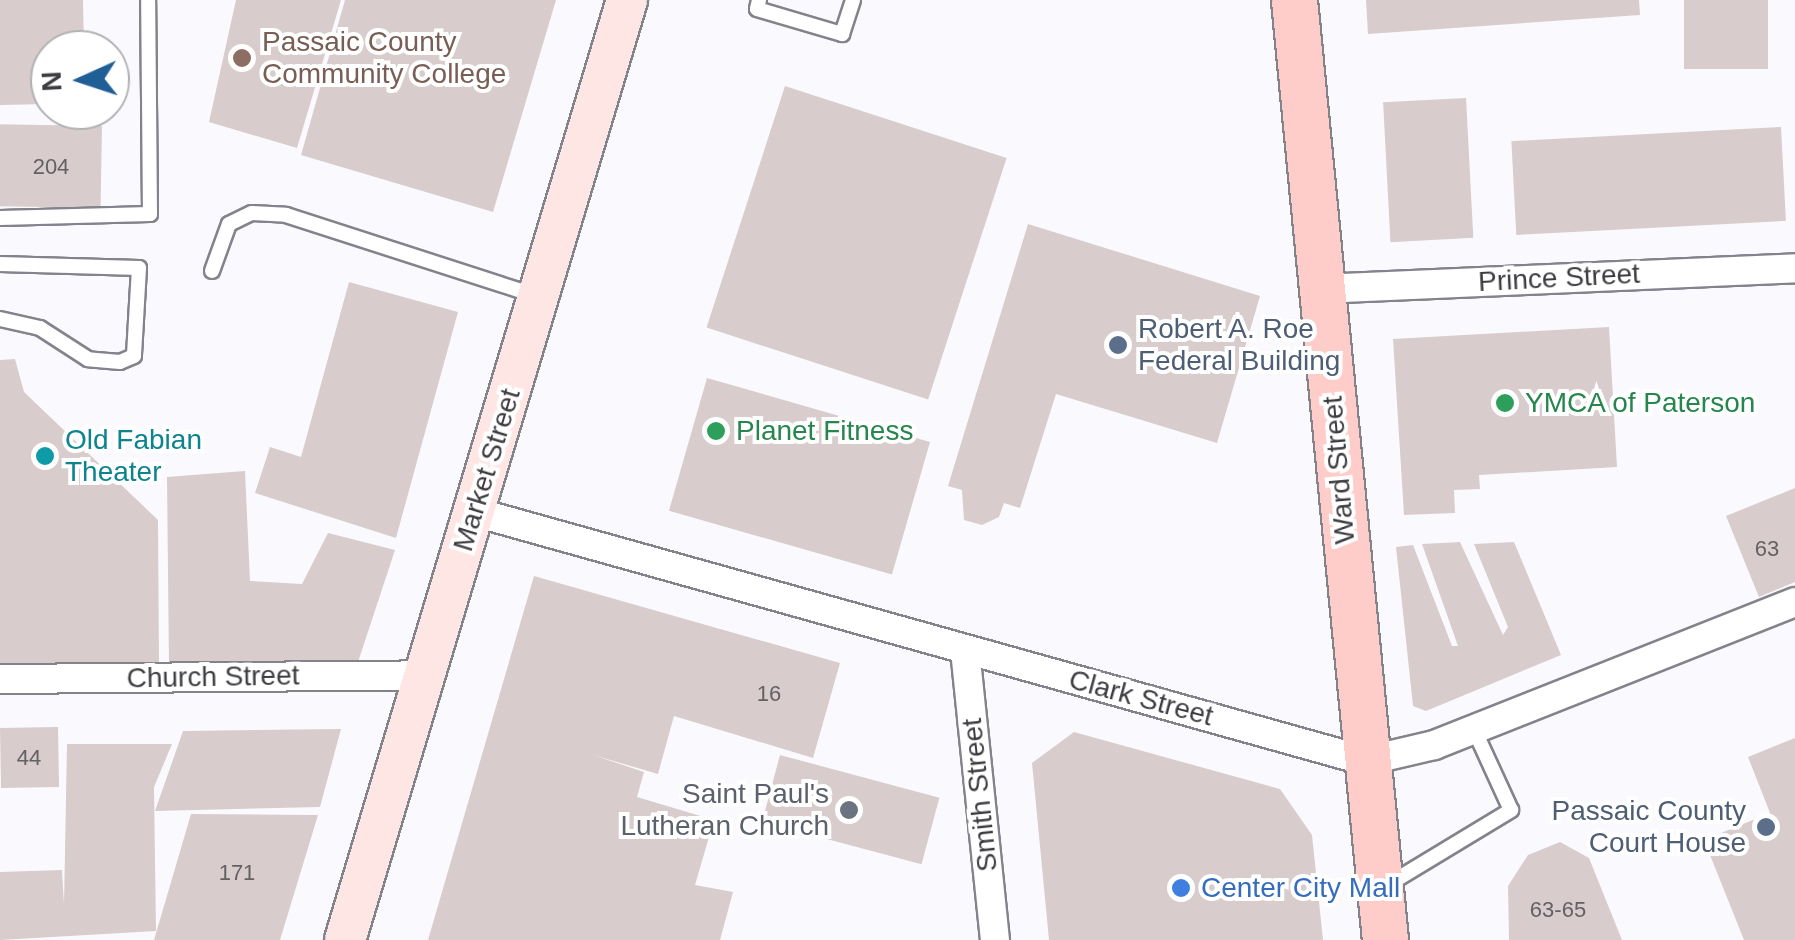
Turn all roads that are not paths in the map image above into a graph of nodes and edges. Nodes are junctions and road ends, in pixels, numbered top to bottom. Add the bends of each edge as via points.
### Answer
1 (148, 0) edge
2 (627, 0) edge
3 (759, 0) edge
4 (853, 0) edge
5 (1294, 0) edge
6 (0, 218) edge
7 (0, 264) edge
8 (1795, 268) edge
9 (212, 271) dead end
10 (1322, 289) junction
11 (539, 297) junction
12 (0, 319) edge
13 (475, 512) junction
14 (1795, 602) edge
15 (965, 650) junction
16 (426, 675) junction
17 (0, 679) edge
18 (1474, 729) junction
19 (1366, 761) junction
20 (1379, 890) junction
21 (345, 940) edge
22 (995, 940) edge
23 (1385, 940) edge

1 - 6 lane via 150,214
2 - 11 main road, Market Street
3 - 4 lane via 756,8 842,34
5 - 10 main road, Ward Street
7 - 12 lane via 139,268 134,356 120,362 88,359 40,328
8 - 10 street, Prince Street
9 - 11 lane via 229,224 252,213 286,215
10 - 19 main road, Ward Street
11 - 13 main road, Market Street
13 - 15 street, Clark Street
13 - 16 main road, Market Street
14 - 18 street, Clark Street
15 - 19 street, Clark Street
15 - 22 street, Smith Street
16 - 17 street, Church Street
16 - 21 main road, Market Street
18 - 19 street, Clark Street via 1402,756
18 - 20 lane via 1511,810
19 - 20 main road, Ward Street
20 - 23 main road, Ward Street

